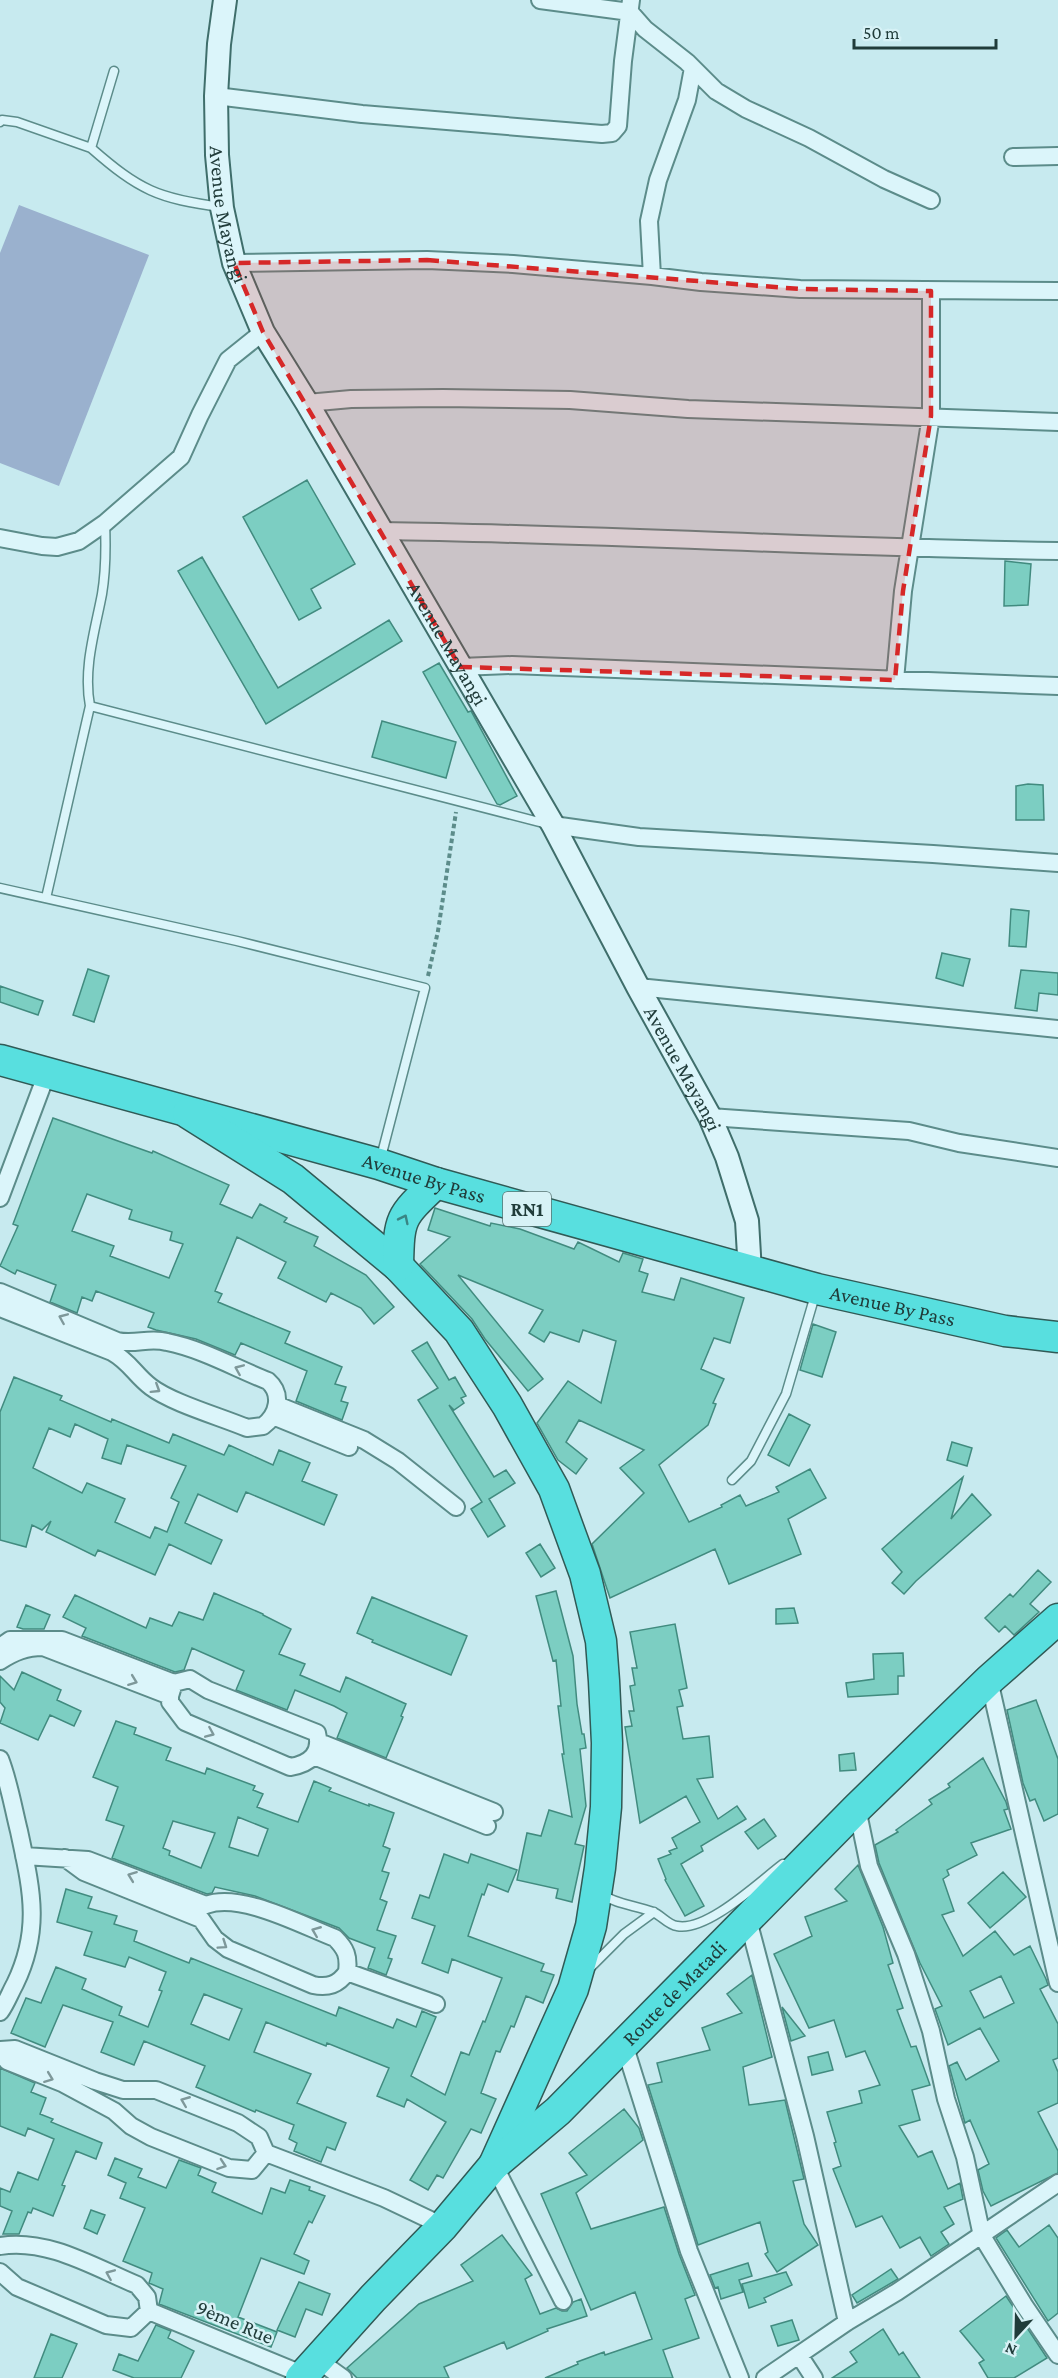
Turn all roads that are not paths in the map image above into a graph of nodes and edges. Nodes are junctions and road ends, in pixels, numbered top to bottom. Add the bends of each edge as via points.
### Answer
1 (225, 0) edge
2 (540, 0) edge
3 (630, 6) edge
4 (693, 68) junction
5 (114, 71) dead end
6 (216, 96) junction
7 (0, 122) edge
8 (91, 148) junction
9 (1058, 156) edge
10 (1013, 157) dead end
11 (932, 200) dead end
12 (222, 207) junction
13 (234, 263) junction
14 (652, 276) junction
15 (931, 291) junction
16 (1058, 291) edge
17 (263, 332) junction
18 (307, 403) junction
19 (931, 416) junction
20 (1058, 422) edge
21 (105, 524) junction
22 (381, 531) junction
23 (0, 538) edge
24 (911, 549) junction
25 (1058, 551) edge
26 (460, 667) junction
27 (895, 680) junction
28 (1058, 686) edge
29 (90, 706) junction
30 (553, 825) junction
31 (1058, 863) edge
32 (0, 888) edge
33 (46, 898) junction
34 (638, 987) junction
35 (1058, 1029) edge
36 (0, 1060) edge
37 (47, 1072) junction
38 (188, 1113) junction
39 (710, 1117) junction
40 (1058, 1158) edge
41 (379, 1164) junction
42 (436, 1183) junction
43 (0, 1198) edge
44 (398, 1266) junction
45 (750, 1272) junction
46 (817, 1289) junction
47 (0, 1292) edge
48 (0, 1308) edge
49 (1058, 1337) edge
50 (133, 1344) junction
51 (127, 1360) junction
52 (275, 1410) junction
53 (349, 1447) dead end
54 (732, 1480) dead end
55 (456, 1507) dead end
56 (1058, 1619) edge
57 (0, 1647) edge
58 (0, 1662) edge
59 (989, 1680) junction
60 (172, 1690) junction
61 (317, 1749) junction
62 (0, 1759) edge
63 (857, 1808) junction
64 (490, 1819) dead end
65 (802, 1849) dead end
66 (24, 1856) junction
67 (793, 1856) dead end
68 (596, 1891) junction
69 (204, 1912) junction
70 (654, 1912) junction
71 (748, 1920) junction
72 (347, 1972) junction
73 (1058, 1983) edge
74 (573, 1989) junction
75 (436, 2004) dead end
76 (0, 2012) edge
77 (624, 2044) junction
78 (0, 2050) edge
79 (123, 2090) junction
80 (114, 2111) junction
81 (266, 2153) junction
82 (494, 2165) junction
83 (1058, 2183) edge
84 (443, 2226) junction
85 (982, 2236) junction
86 (0, 2246) edge
87 (0, 2272) edge
88 (563, 2301) dead end
89 (149, 2311) junction
90 (848, 2322) junction
91 (799, 2355) junction
92 (1058, 2355) edge
93 (308, 2371) edge
94 (343, 2378) edge
95 (740, 2378) edge
96 (765, 2378) edge
97 (814, 2378) edge

1 - 6 street, Avenue Mayangi
2 - 3 street
3 - 4 street via 645,29
3 - 6 street via 618,126 612,133 362,114
4 - 11 street via 716,91 746,109 904,190
4 - 14 street via 687,100 658,180 649,221
5 - 8 lane
6 - 12 street, Avenue Mayangi
7 - 8 lane via 17,122
8 - 12 lane via 132,182 152,192 181,202
9 - 10 street
12 - 13 street, Avenue Mayangi
13 - 14 street via 427,260
13 - 17 street, Avenue Mayangi
14 - 15 street via 800,289
15 - 16 street
15 - 19 street
17 - 18 street, Avenue Mayangi
17 - 21 street via 228,360 181,457
18 - 19 street via 351,399 570,400 688,409
18 - 22 street, Avenue Mayangi
19 - 20 street
19 - 24 street
21 - 23 street via 79,541 57,547
21 - 29 lane via 106,569 91,645 87,687
22 - 24 street
22 - 26 street, Avenue Mayangi
24 - 25 street
24 - 27 street
26 - 27 street via 512,665
26 - 30 street, Avenue Mayangi
27 - 28 street
29 - 30 lane
29 - 33 lane
30 - 31 street via 639,837
30 - 34 street, Avenue Mayangi
32 - 33 lane
33 - 41 lane via 425,988
34 - 35 street
34 - 39 street, Avenue Mayangi
36 - 37 highway, Avenue By Pass / RN1
37 - 38 highway, Avenue By Pass / RN1
37 - 43 street
38 - 41 highway, Avenue By Pass / RN1
38 - 44 highway via 293,1179
39 - 40 street via 909,1131
39 - 45 street, Avenue Mayangi via 747,1221
41 - 42 highway, Avenue By Pass / RN1
44 -> 42 highway via 399,1230 404,1217
42 - 45 highway, Avenue By Pass / RN1
44 - 68 highway via 459,1331 507,1405 554,1489 585,1574 601,1641 607,1743 606,1807
45 - 46 highway, Avenue By Pass / RN1
46 - 49 highway, Avenue By Pass / RN1 via 1005,1331
46 - 54 lane via 786,1394 751,1461
50 -> 47 street via 117,1341
48 - 51 street
50 - 51 street
52 -> 50 street via 277,1394 267,1381 187,1347 153,1339
51 -> 52 street via 152,1388 247,1428 263,1426
52 - 53 street
52 - 55 street via 364,1440 398,1461
56 - 59 highway, Route de Matadi
57 - 60 street via 10,1640 62,1640
58 -> 60 street via 29,1647 44,1647
59 - 63 highway, Route de Matadi
59 - 73 street
60 - 61 street via 190,1679 208,1690 317,1733
60 -> 61 street via 173,1708 184,1722 290,1767 310,1761
61 - 64 street
62 - 66 street
63 - 65 lane
63 - 71 highway, Route de Matadi
63 - 85 street via 869,1866 906,1954 931,2031
66 - 69 street via 88,1860
66 - 76 street via 32,1895 31,1935 21,1972
67 - 70 lane via 697,1925 676,1926
68 - 70 lane via 612,1901
68 - 74 highway via 591,1926
69 -> 72 street via 215,1939 228,1949 313,1985 334,1985
72 -> 69 street via 348,1956 335,1938 247,1904 217,1901
70 - 74 lane via 624,1934
71 - 77 highway, Route de Matadi
71 - 90 street via 805,2136
72 - 75 street
74 - 82 highway
77 - 82 highway, Route de Matadi via 558,2111
77 - 95 street via 689,2250
78 - 79 street via 15,2049
78 -> 80 street via 7,2061 62,2083
79 - 80 street
81 -> 79 street via 260,2137 238,2122 156,2090
80 -> 81 street via 130,2126 151,2137 229,2168 252,2170
81 - 84 street via 384,2198
82 - 84 highway, Route de Matadi
82 - 88 street
83 - 85 street
84 - 93 highway, Route de Matadi
85 - 90 street
85 - 92 street
89 -> 86 street via 147,2296 137,2285 49,2248
87 - 89 street via 17,2287 106,2325 131,2328
89 - 93 street, 9ème Rue
90 - 91 street
91 - 96 street
91 - 97 street
93 - 94 street, 9ème Rue

